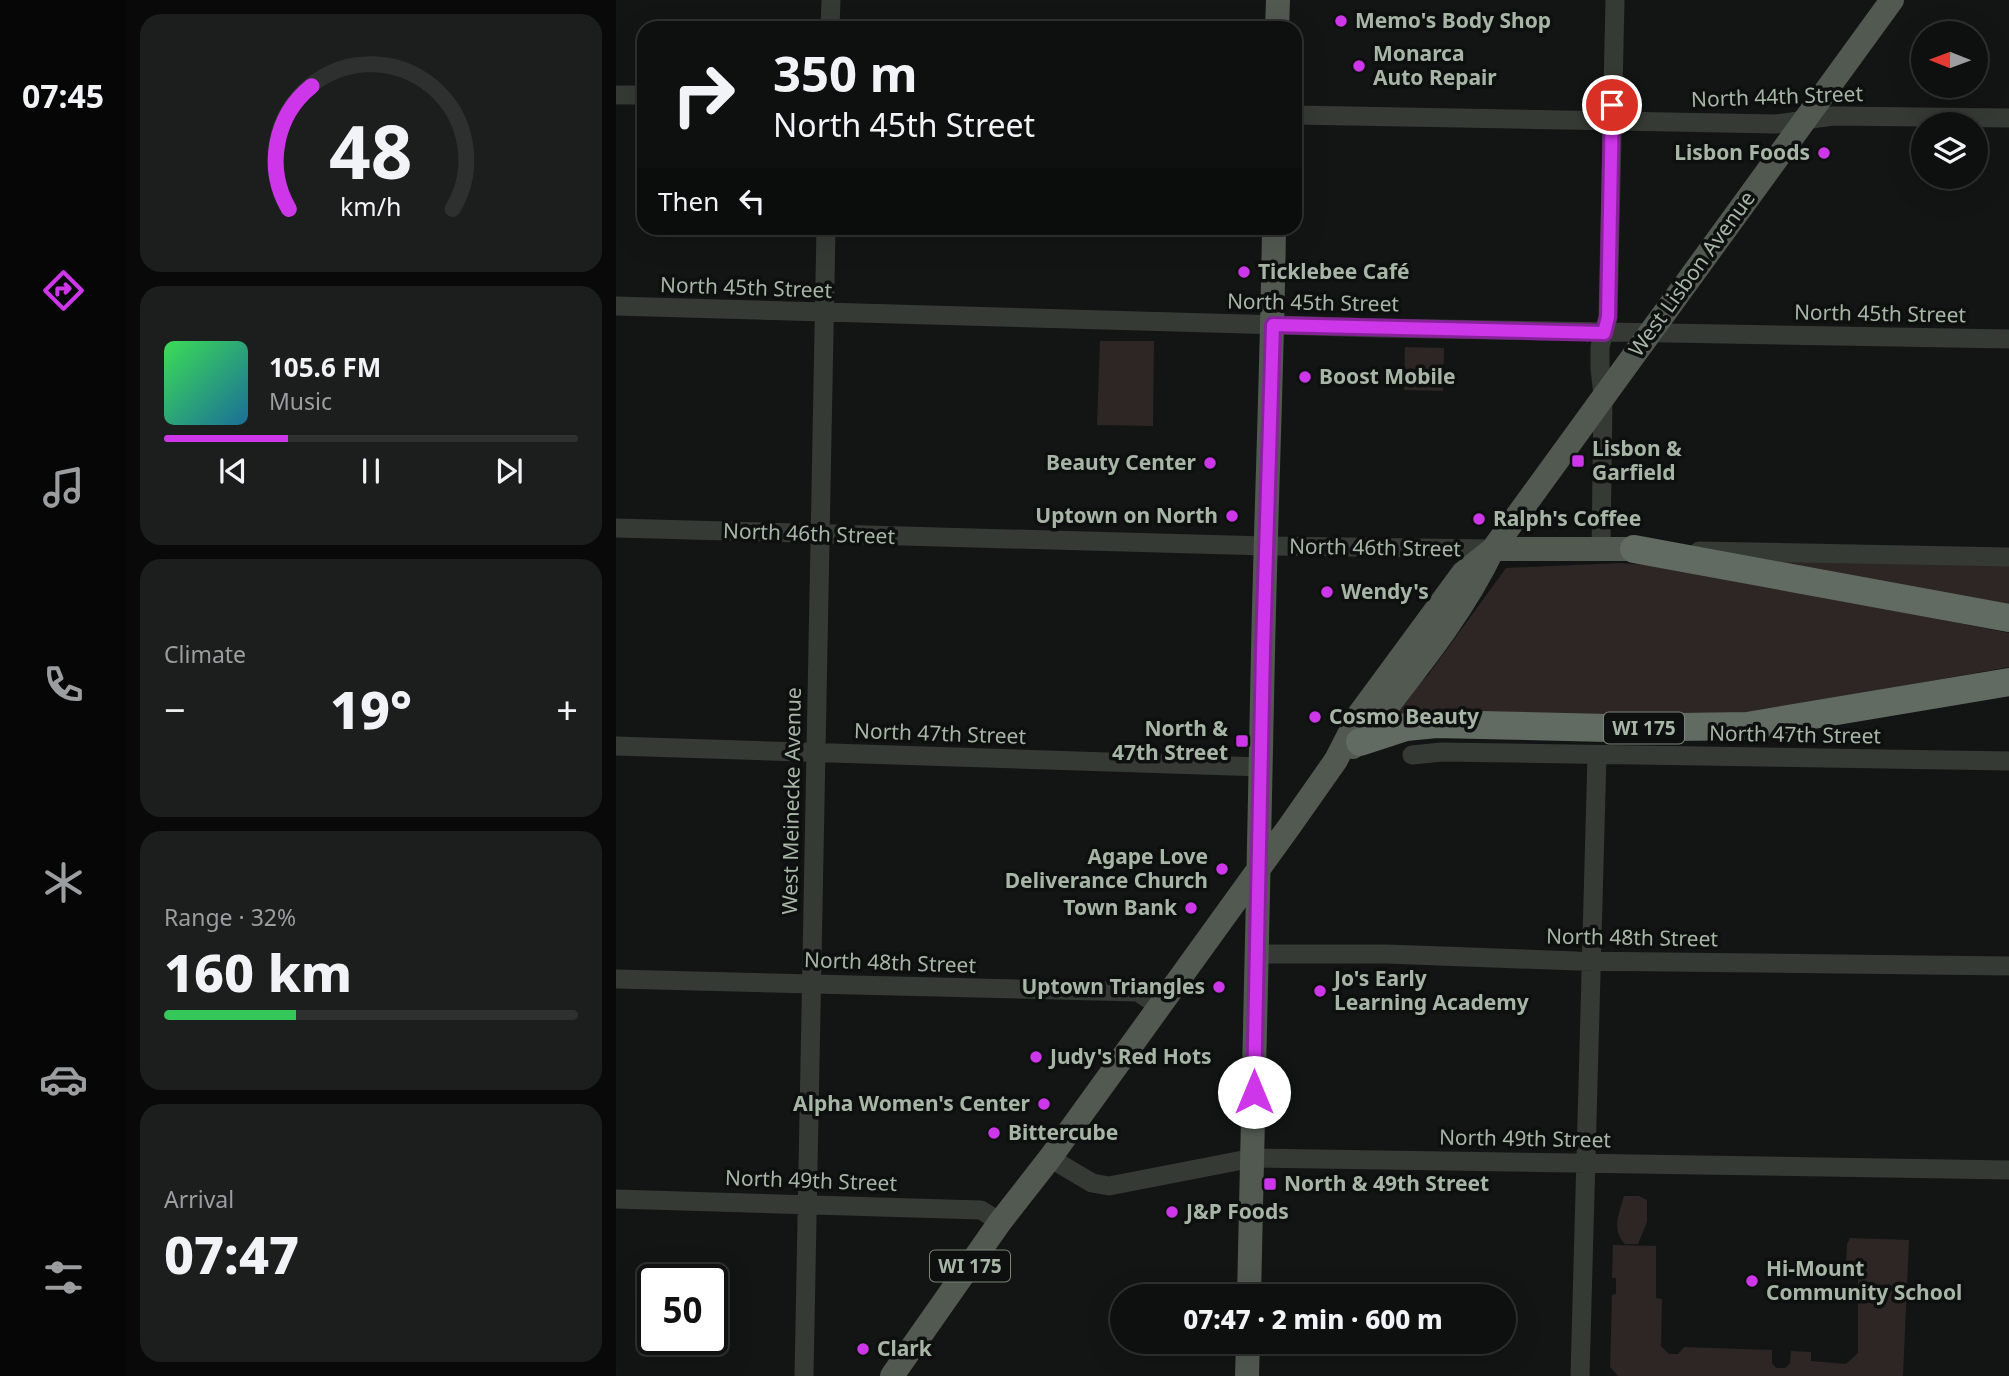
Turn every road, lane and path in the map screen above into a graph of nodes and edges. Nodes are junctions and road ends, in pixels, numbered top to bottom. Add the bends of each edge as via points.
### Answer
1 (831, 0) edge
2 (1278, 0) edge
3 (1615, 0) edge
4 (1892, 0) edge
5 (830, 21) edge
6 (1278, 21) edge
7 (616, 94) edge
8 (637, 95) edge
9 (1302, 116) edge
10 (2003, 118) edge
11 (1805, 120) junction
12 (1612, 122) junction
13 (826, 235) edge
14 (1274, 235) edge
15 (616, 306) edge
16 (825, 313) junction
17 (1273, 325) junction
18 (1604, 333) junction
19 (1649, 333) junction
20 (2009, 339) edge
21 (1603, 395) junction
22 (616, 528) edge
23 (820, 534) junction
24 (1266, 546) junction
25 (1493, 549) junction
26 (1601, 550) junction
27 (1634, 550) junction
28 (2009, 556) edge
29 (2009, 618) edge
30 (2009, 682) edge
31 (1360, 742) junction
32 (616, 746) edge
33 (816, 753) junction
34 (1412, 755) dead end
35 (1597, 755) junction
36 (1335, 760) junction
37 (2009, 761) edge
38 (1262, 767) junction
39 (1259, 869) junction
40 (1255, 954) junction
41 (1592, 960) junction
42 (2009, 966) edge
43 (616, 979) edge
44 (811, 984) junction
45 (1159, 1006) junction
46 (1050, 1158) junction
47 (1253, 1158) junction
48 (1587, 1163) junction
49 (2009, 1170) edge
50 (616, 1199) edge
51 (806, 1204) junction
52 (1000, 1222) junction
53 (1250, 1284) edge
54 (1248, 1354) edge
55 (804, 1376) edge
56 (892, 1376) edge
57 (1247, 1376) edge
58 (1580, 1376) edge

1 - 5 street
2 - 6 main road
3 - 12 street
4 - 11 main road, West Lisbon Avenue
7 - 8 street
9 - 12 street, North 44th Street
10 - 11 street, North 44th Street via 1833,116
11 - 12 street, North 44th Street via 1776,124
11 - 19 main road, West Lisbon Avenue
12 - 18 street
13 - 16 street, West Meinecke Avenue
14 - 17 main road
15 - 16 street, North 45th Street
16 - 17 street, North 45th Street
16 - 23 street, West Meinecke Avenue
17 - 18 street, North 45th Street
17 - 24 main road
18 - 19 street, North 45th Street
18 - 21 street
19 - 20 street, North 45th Street
19 - 21 main road, West Lisbon Avenue
21 - 25 main road, West Lisbon Avenue
21 - 26 street
22 - 23 street, North 46th Street
23 - 24 street, North 46th Street
23 - 33 street, West Meinecke Avenue
24 - 25 street, North 46th Street
24 - 38 main road
25 - 26 main road, North 46th Street
25 - 31 main road, West Lisbon Avenue via 1476,586
25 - 36 main road, West Lisbon Avenue / WI 175 via 1463,573 1360,713
26 - 27 main road, North 46th Street
27 - 28 street, North 46th Street
27 - 29 highway
30 - 31 highway, WI 175 via 1747,726 1436,724 1406,727
31 - 36 main road, West Lisbon Avenue / WI 175
32 - 33 street, North 47th Street
33 - 38 street, North 47th Street
33 - 44 street, West Meinecke Avenue
34 - 35 street, North 47th Street
35 - 37 street, North 47th Street
35 - 41 street
36 - 39 main road, West Lisbon Avenue / WI 175
38 - 39 main road
39 - 40 main road
39 - 45 main road, West Lisbon Avenue / WI 175
40 - 41 street, North 48th Street
40 - 47 main road
41 - 42 street, North 48th Street
41 - 48 street
43 - 44 street, North 48th Street
44 - 45 street, North 48th Street via 1138,992
44 - 51 street, West Meinecke Avenue
45 - 46 main road, West Lisbon Avenue / WI 175
46 - 47 street, North 49th Street via 1092,1183 1109,1186
46 - 52 main road, West Lisbon Avenue / WI 175
47 - 48 street, North 49th Street
47 - 53 main road
48 - 49 street, North 49th Street
48 - 58 street
50 - 51 street, North 49th Street
51 - 52 street, North 49th Street via 981,1210
51 - 55 street, West Meinecke Avenue
52 - 56 main road, West Lisbon Avenue / WI 175
54 - 57 main road

